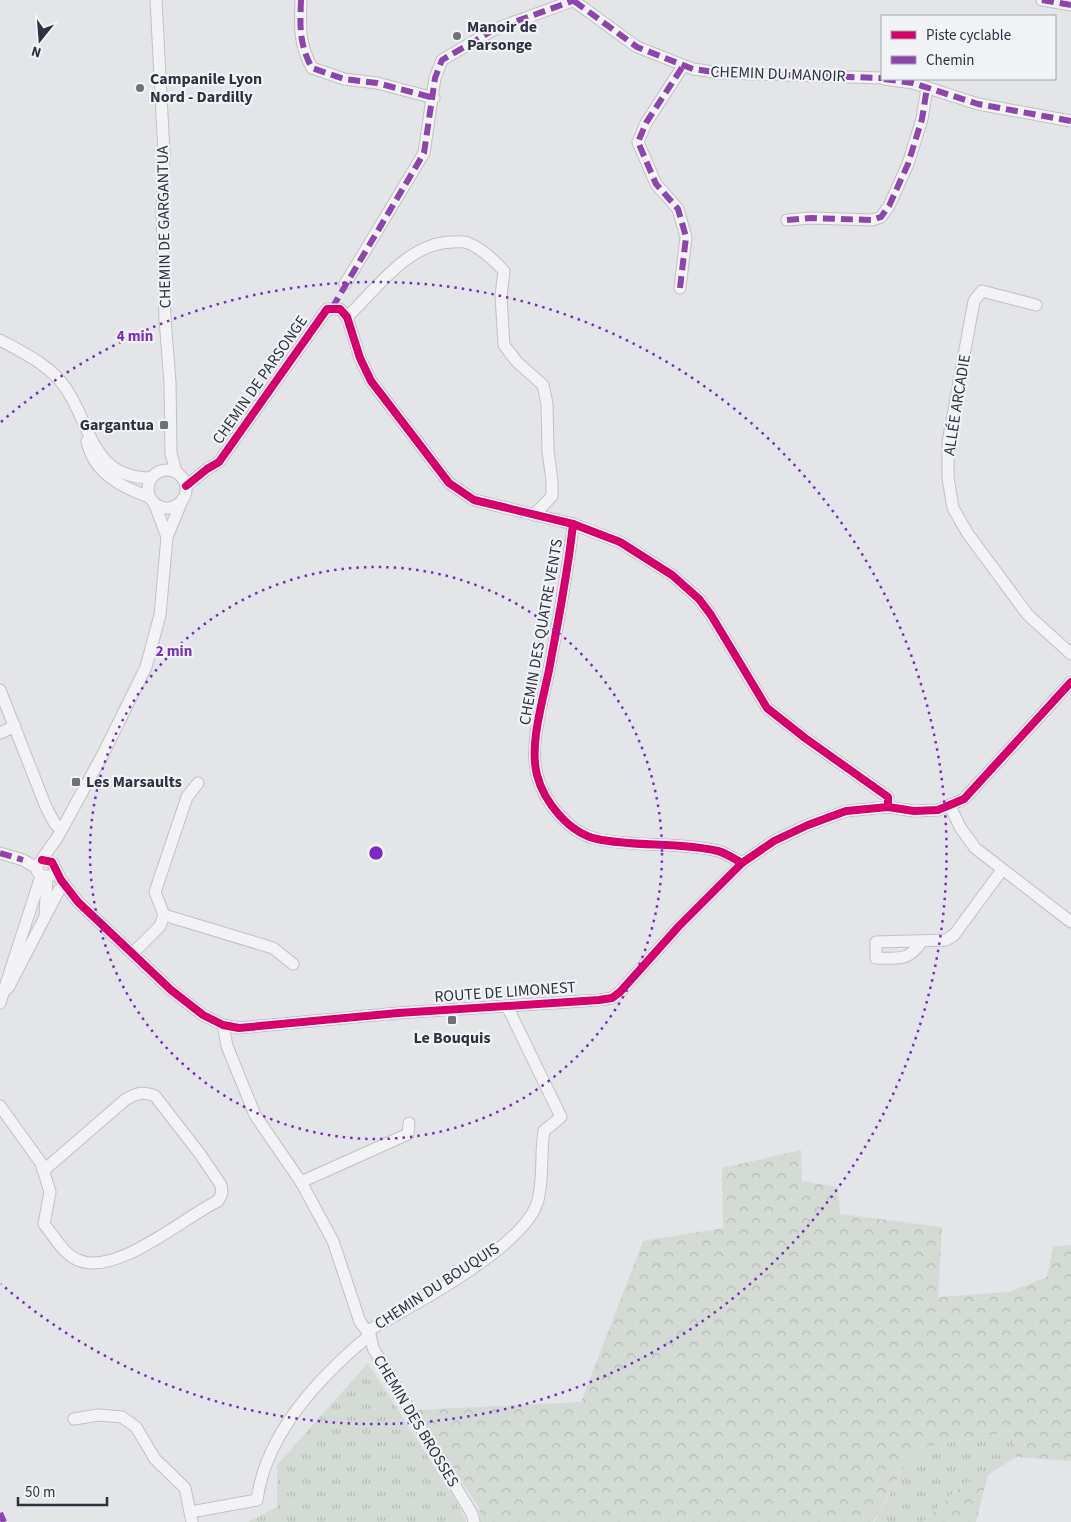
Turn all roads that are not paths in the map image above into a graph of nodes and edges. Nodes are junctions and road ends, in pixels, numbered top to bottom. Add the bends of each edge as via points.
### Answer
1 (156, 0) edge
2 (301, 0) edge
3 (1042, 0) edge
4 (575, 1) edge
5 (1071, 5) edge
6 (683, 66) junction
7 (881, 79) edge
8 (888, 80) edge
9 (928, 88) junction
10 (434, 98) junction
11 (1071, 121) edge
12 (787, 220) dead end
13 (345, 284) dead end
14 (680, 288) dead end
15 (1036, 305) dead end
16 (347, 317) junction
17 (0, 340) edge
18 (84, 424) junction
19 (171, 453) junction
20 (207, 469) junction
21 (178, 473) junction
22 (154, 475) junction
23 (186, 486) junction
24 (152, 501) junction
25 (181, 503) junction
26 (534, 515) junction
27 (573, 524) junction
28 (167, 537) junction
29 (1071, 654) edge
30 (1071, 682) edge
31 (0, 690) edge
32 (16, 726) junction
33 (0, 734) edge
34 (198, 783) dead end
35 (950, 806) junction
36 (888, 807) junction
37 (59, 833) junction
38 (0, 853) edge
39 (742, 863) junction
40 (45, 869) junction
41 (1002, 870) junction
42 (59, 890) junction
43 (78, 902) junction
44 (164, 915) junction
45 (45, 917) junction
46 (1071, 922) edge
47 (922, 941) dead end
48 (133, 953) junction
49 (293, 964) dead end
50 (1, 999) edge
51 (506, 1006) junction
52 (223, 1025) junction
53 (0, 1106) edge
54 (409, 1124) dead end
55 (43, 1171) junction
56 (301, 1182) junction
57 (369, 1333) junction
58 (74, 1419) dead end
59 (192, 1517) edge
60 (474, 1522) edge

1 - 19 street, CHEMIN DE GARGANTUA via 164,153 162,210
2 - 10 street via 303,52 312,68 344,79 376,83
3 - 5 street
4 - 6 street, CHEMIN DU MANOIR via 637,47
4 - 10 street via 495,29 442,60 435,78
6 - 7 street, CHEMIN DU MANOIR via 721,73
6 - 14 street via 646,123 638,142 656,184 678,209 686,237
8 - 9 street, CHEMIN DU MANOIR
9 - 11 street, CHEMIN DU MANOIR via 978,104
9 - 12 street via 908,164 881,217 872,220
10 - 13 street via 424,153
15 - 29 street, ALLÉE ARCADIE via 982,292 974,301 948,442 948,478 954,508 968,534 1028,615
16 - 20 street, CHEMIN DE PARSONGE via 340,309 327,309 219,462
16 - 26 street via 371,381 449,483 474,500
16 - 26 street via 384,278 417,253 442,242 467,242 489,254 504,272 501,296 504,345 517,362 543,385 547,404 552,496
17 - 18 street via 39,361 67,389
18 - 22 street via 99,452 125,476
18 - 24 street via 88,446 98,467
19 - 21 street, CHEMIN DE GARGANTUA
19 - 22 street
20 - 21 street
20 - 23 street, CHEMIN DE PARSONGE
21 - 22 street via 171,470
21 - 23 street
22 - 24 street via 147,488
23 - 25 street
24 - 25 street via 166,509
24 - 28 street
25 - 28 street
26 - 27 street
27 - 36 street via 620,542 686,586 711,615 767,708 888,797
27 - 39 street, CHEMIN DES QUATRE VENTS via 537,733 537,776 556,810 570,826 595,839 718,851
28 - 37 street via 160,615 150,656 104,752
30 - 35 street via 973,790
31 - 32 street
32 - 33 street
32 - 37 street
34 - 44 street via 187,797 155,892
35 - 36 street, ROUTE DE LIMONEST via 914,811
35 - 41 street via 968,840
36 - 39 street, ROUTE DE LIMONEST via 846,811 808,825 774,841
37 - 40 street
38 - 40 street, ROUTE DE LIMONEST
39 - 51 street, ROUTE DE LIMONEST via 612,998
40 - 42 street, ROUTE DE LIMONEST
40 - 43 street, ROUTE DE LIMONEST
40 - 45 street
40 - 50 street
41 - 46 street
41 - 47 street via 954,935 946,940
42 - 43 street, ROUTE DE LIMONEST
42 - 45 street
43 - 48 street, ROUTE DE LIMONEST
44 - 48 street via 160,926
44 - 49 street via 273,948
45 - 50 street
48 - 52 street, ROUTE DE LIMONEST via 171,990 203,1015
51 - 52 street, ROUTE DE LIMONEST via 239,1028
51 - 57 street, CHEMIN DU BOUQUIS via 561,1117 544,1131 538,1201 527,1222 478,1264
52 - 56 street, CHEMIN DES BROSSES via 227,1046 255,1115
53 - 55 street via 41,1163
54 - 56 street via 408,1134
55 - 55 street via 50,1192 44,1224 68,1253 84,1262 131,1254 218,1201 222,1193 221,1185 200,1154 155,1096 146,1093 138,1093 125,1100
56 - 57 street, CHEMIN DES BROSSES via 333,1241 360,1322
57 - 59 street, CHEMIN DU BOUQUIS via 329,1374 285,1428 268,1456 257,1500
57 - 60 street, CHEMIN DES BROSSES via 372,1348
58 - 59 street via 98,1415 122,1417 136,1427 155,1459 185,1488

